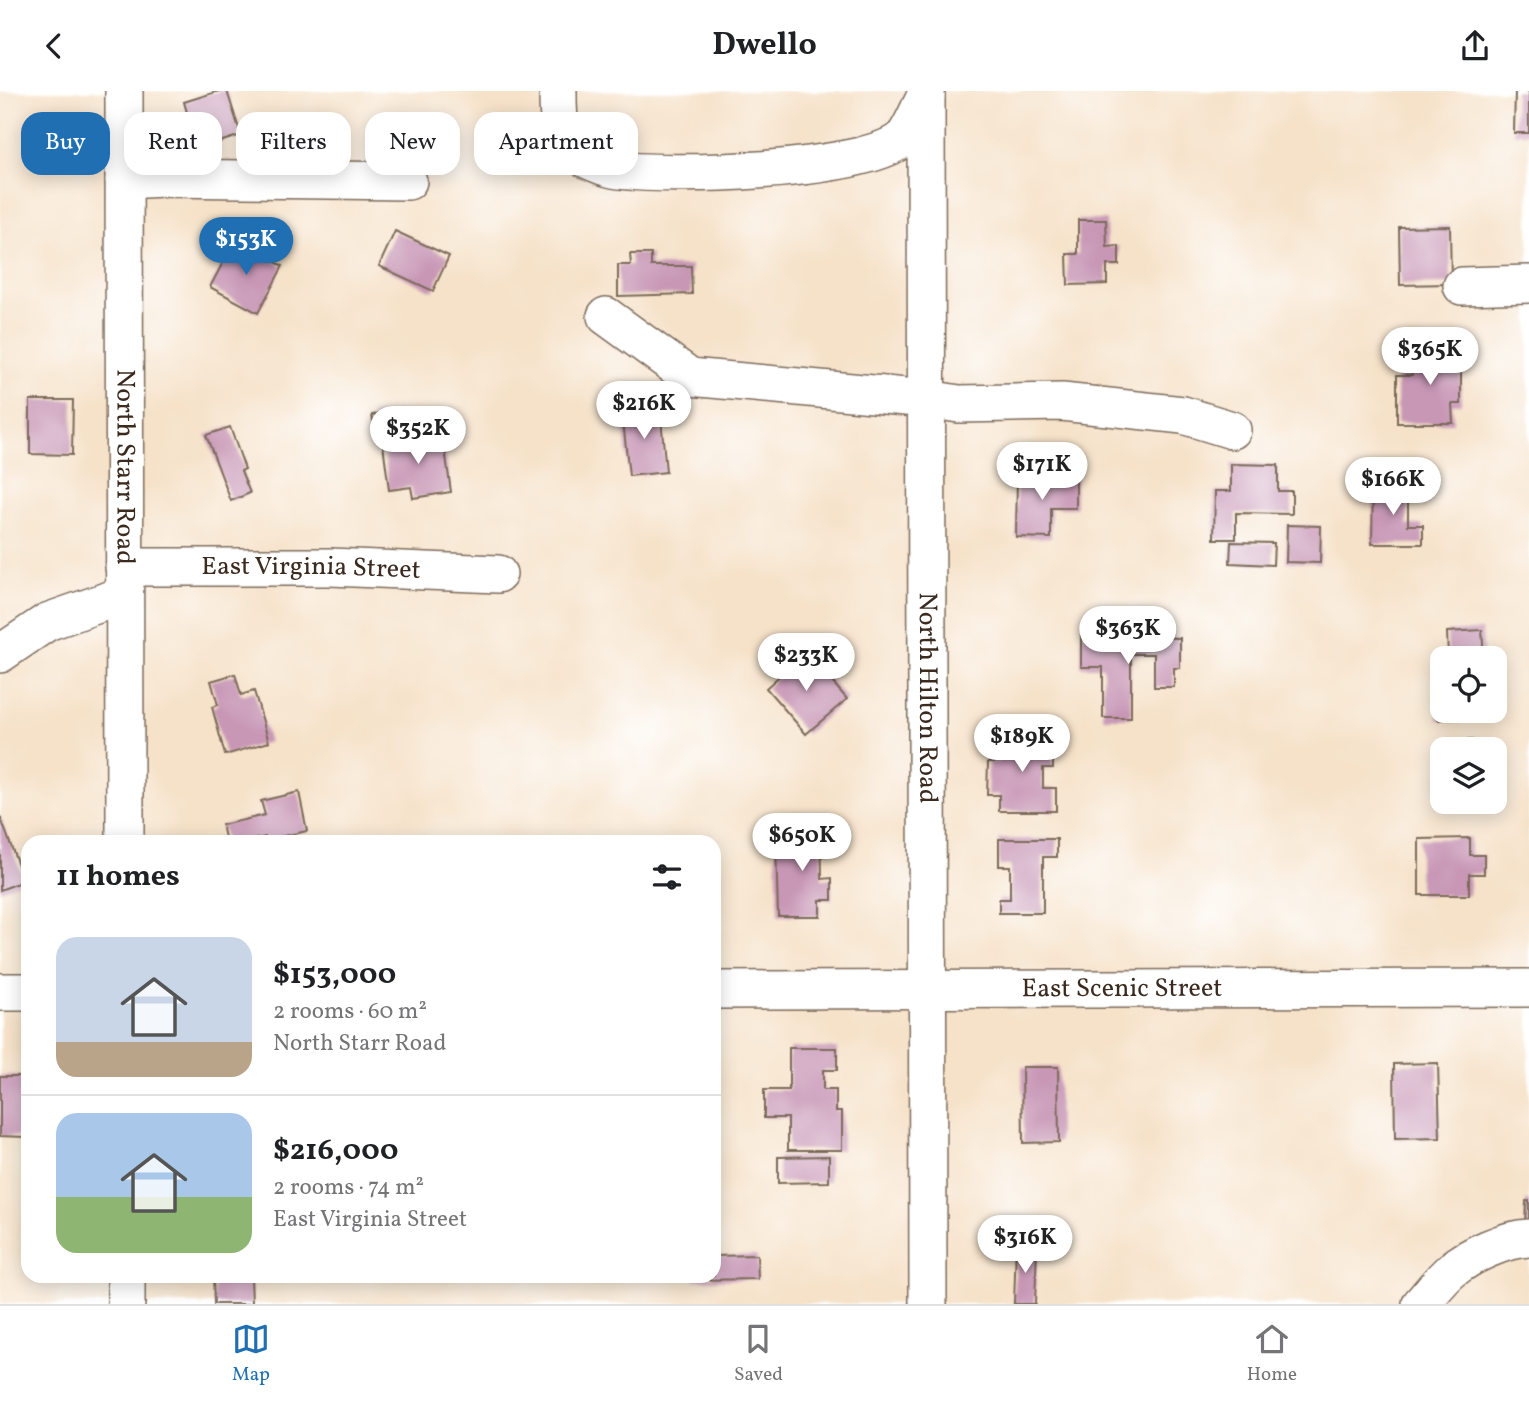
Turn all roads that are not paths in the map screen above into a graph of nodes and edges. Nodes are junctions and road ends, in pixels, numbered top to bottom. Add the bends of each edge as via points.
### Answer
1 (124, 91) edge
2 (558, 91) edge
3 (926, 93) edge
4 (124, 180) junction
5 (408, 181) dead end
6 (1529, 284) edge
7 (1462, 286) dead end
8 (606, 316) dead end
9 (927, 399) junction
10 (1232, 430) dead end
11 (498, 575) dead end
12 (124, 581) junction
13 (0, 654) edge
14 (125, 835) edge
15 (1529, 988) edge
16 (928, 989) junction
17 (721, 990) edge
18 (0, 992) edge
19 (21, 992) edge
20 (1529, 1238) edge
21 (126, 1283) edge
22 (126, 1304) edge
23 (928, 1304) edge
24 (1421, 1304) edge

1 - 4 street, North Starr Road
2 - 3 street via 564,139 578,154 611,169 671,173 796,168 878,150 903,138
3 - 9 street, North Hilton Road
4 - 5 street
4 - 12 street, North Starr Road
6 - 7 street
8 - 9 street via 690,377
9 - 10 street via 959,404 1062,402 1183,415
9 - 16 street, North Hilton Road
11 - 12 street, East Virginia Street via 330,567
12 - 13 street, East Virginia Street via 47,622
12 - 14 street, North Starr Road
15 - 16 street, East Scenic Street
16 - 17 street, East Scenic Street
16 - 23 street, North Hilton Road
18 - 19 street
20 - 24 street via 1489,1249 1452,1269
21 - 22 street

